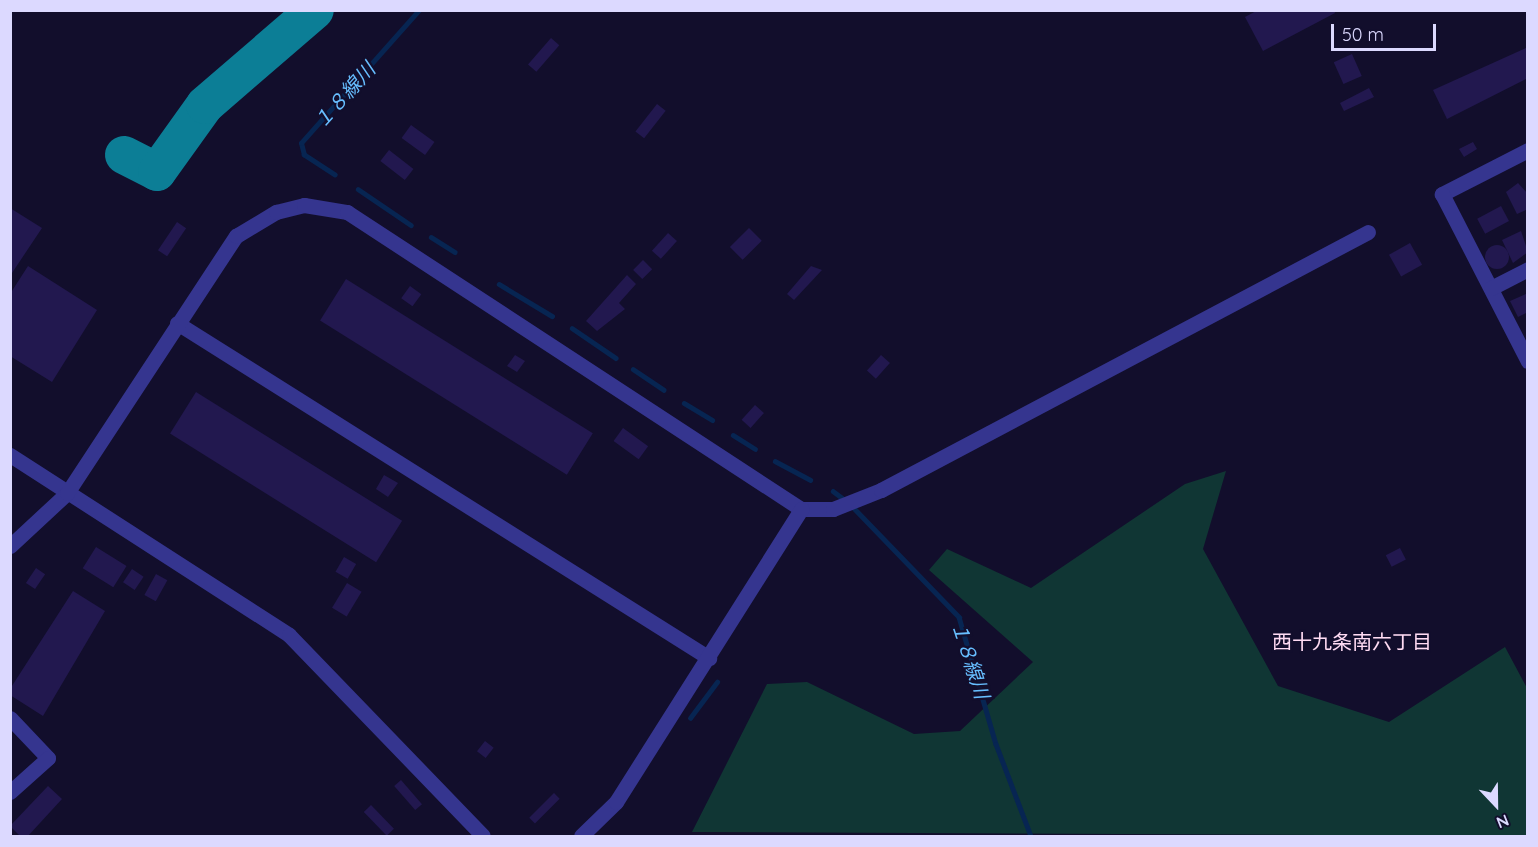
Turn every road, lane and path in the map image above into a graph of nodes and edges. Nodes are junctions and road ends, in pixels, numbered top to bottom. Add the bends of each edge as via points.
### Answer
1 (1527, 150) edge
2 (1368, 232) dead end
3 (1527, 269) edge
4 (1491, 288) junction
5 (177, 323) junction
6 (1527, 361) edge
7 (10, 455) edge
8 (67, 493) junction
9 (801, 509) junction
10 (10, 546) edge
11 (709, 658) junction
12 (10, 718) edge
13 (10, 792) edge
14 (483, 837) edge
15 (581, 837) edge

1 - 4 street via 1442,194
2 - 9 street via 881,490 833,508
3 - 4 street
4 - 6 street
5 - 8 street
5 - 9 street via 236,236 260,218 304,206 347,212
5 - 11 street
7 - 8 street
8 - 10 street
8 - 14 street via 289,635
9 - 11 street
11 - 15 street via 616,802
12 - 13 street via 48,758

